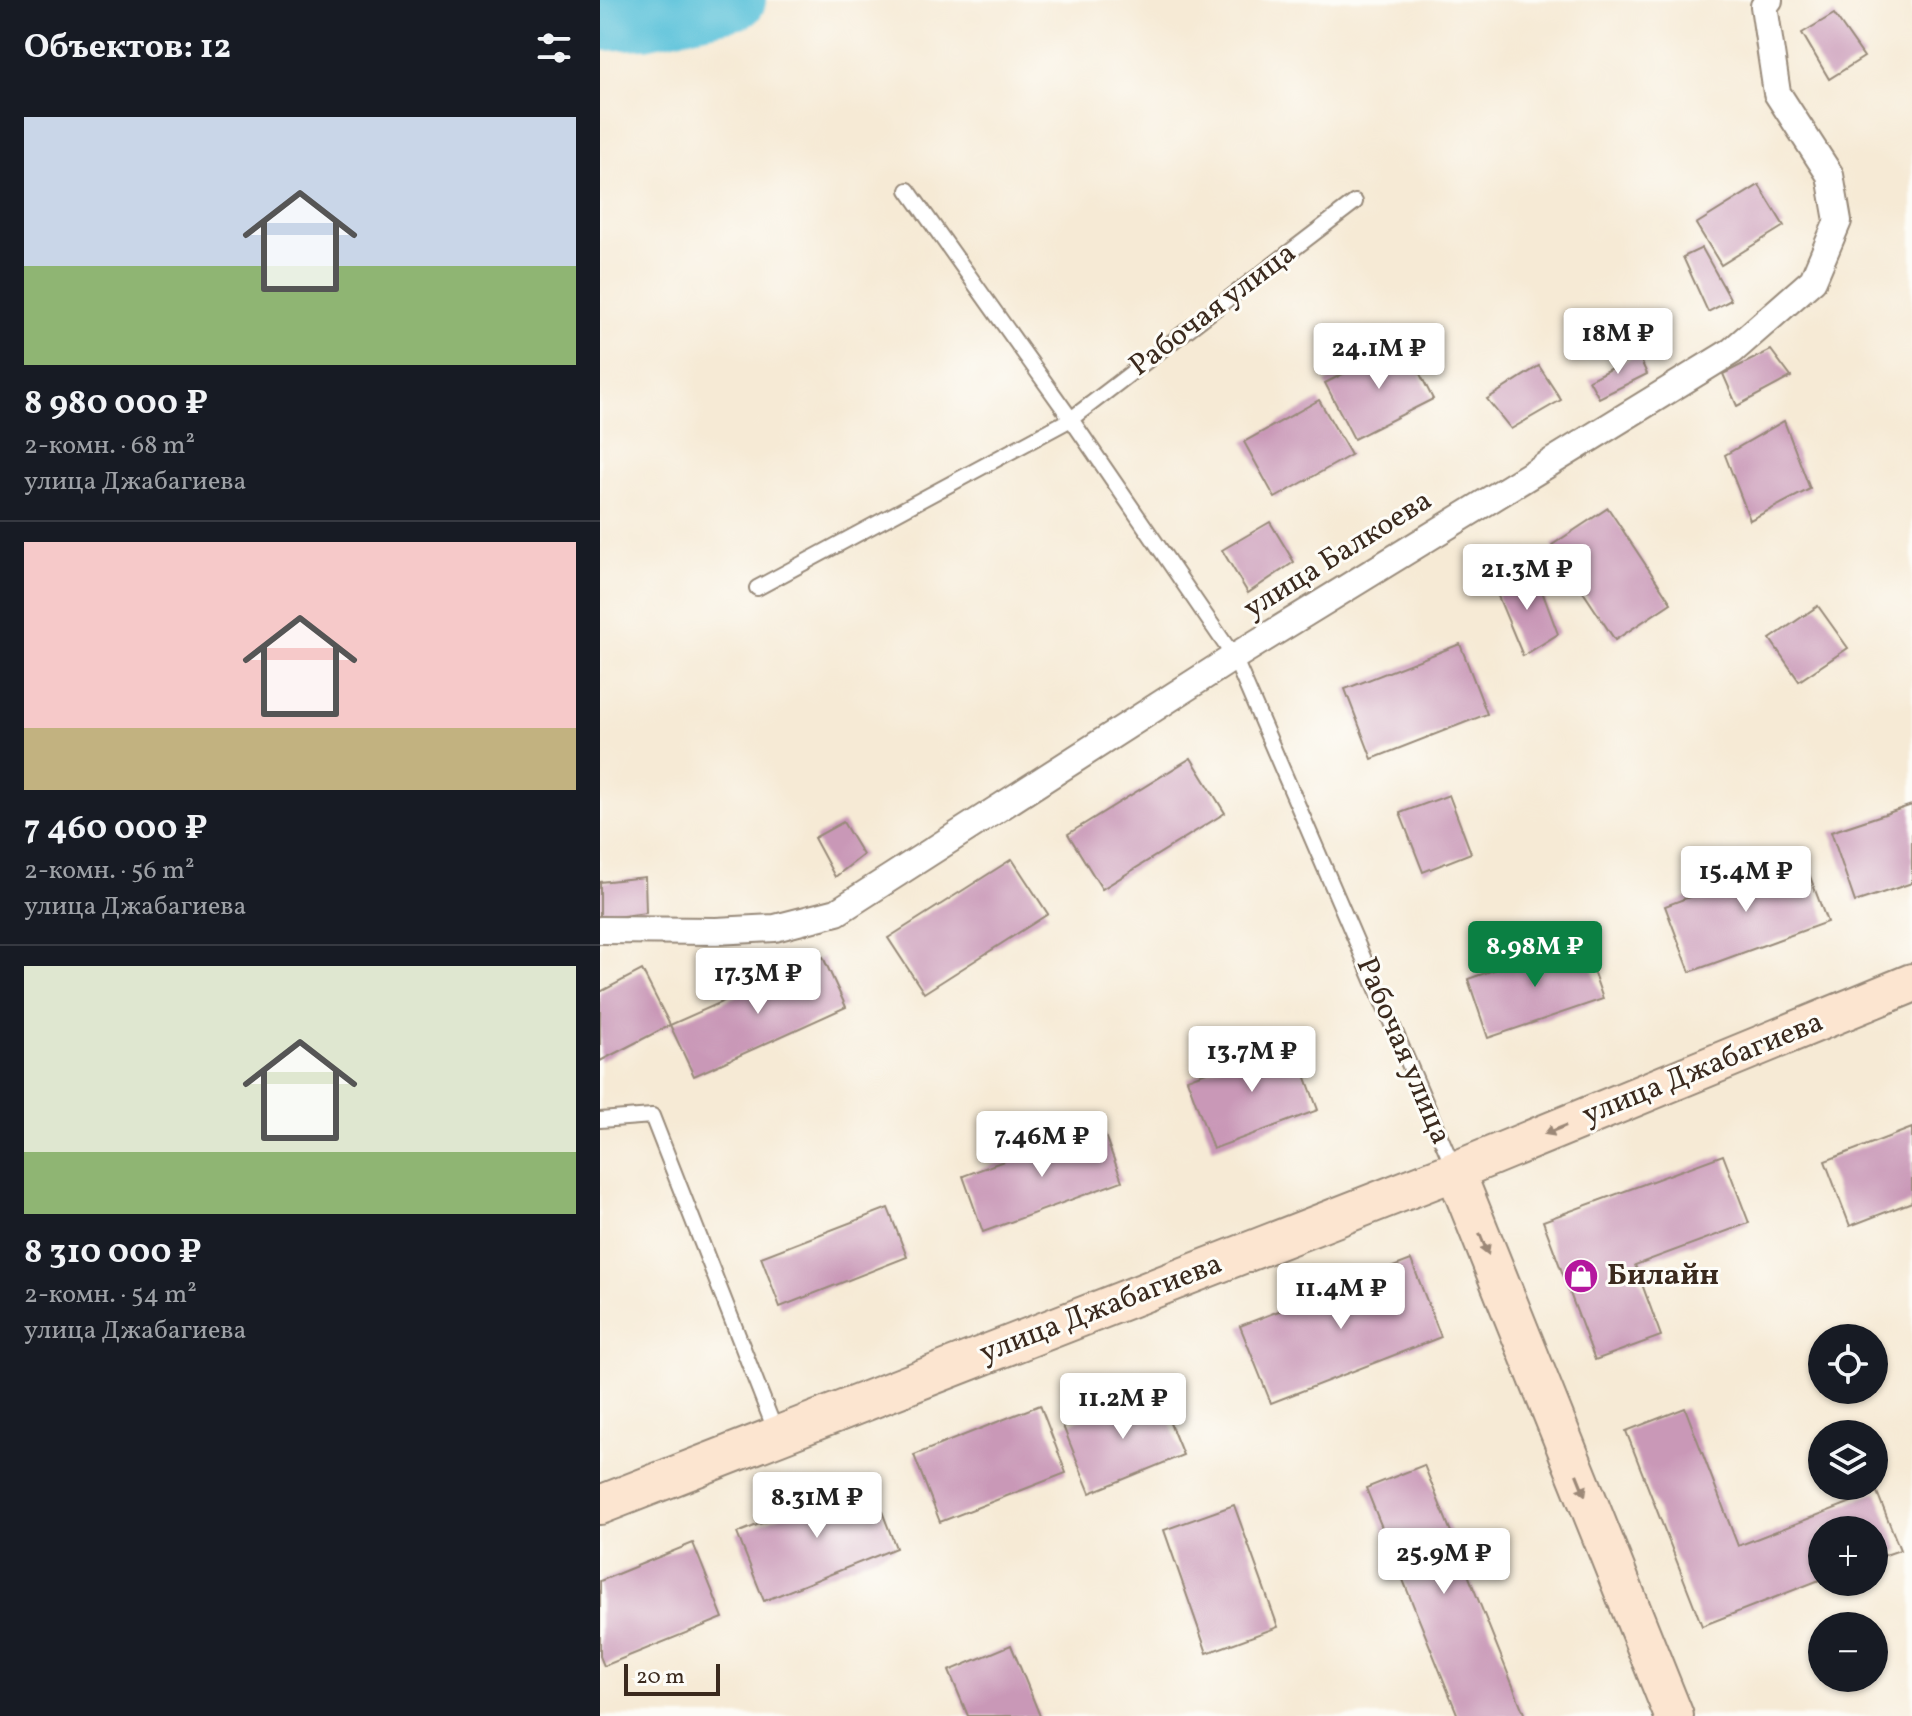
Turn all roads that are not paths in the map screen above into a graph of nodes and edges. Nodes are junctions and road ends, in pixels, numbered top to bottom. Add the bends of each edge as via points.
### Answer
1 (1769, 0) edge
2 (908, 190) dead end
3 (1355, 202) dead end
4 (1071, 419) junction
5 (757, 588) dead end
6 (1234, 657) junction
7 (600, 930) edge
8 (1912, 983) edge
9 (600, 1120) edge
10 (1455, 1171) junction
11 (777, 1436) junction
12 (600, 1505) edge
13 (1674, 1716) edge

1 - 6 street, улица Балкоева via 1764,6 1777,93 1830,175 1838,221 1813,280 1732,351
2 - 4 lane, Рабочая улица
3 - 4 lane, Рабочая улица
4 - 5 lane, Рабочая улица
4 - 6 lane, Рабочая улица
6 - 7 street, улица Балкоева via 837,912 775,928
6 - 10 lane, Рабочая улица
8 -> 10 main road, улица Джабагиева
9 - 11 lane via 652,1116
10 - 11 main road, улица Джабагиева
10 -> 13 main road, Рабочая улица
11 - 12 main road, улица Джабагиева

